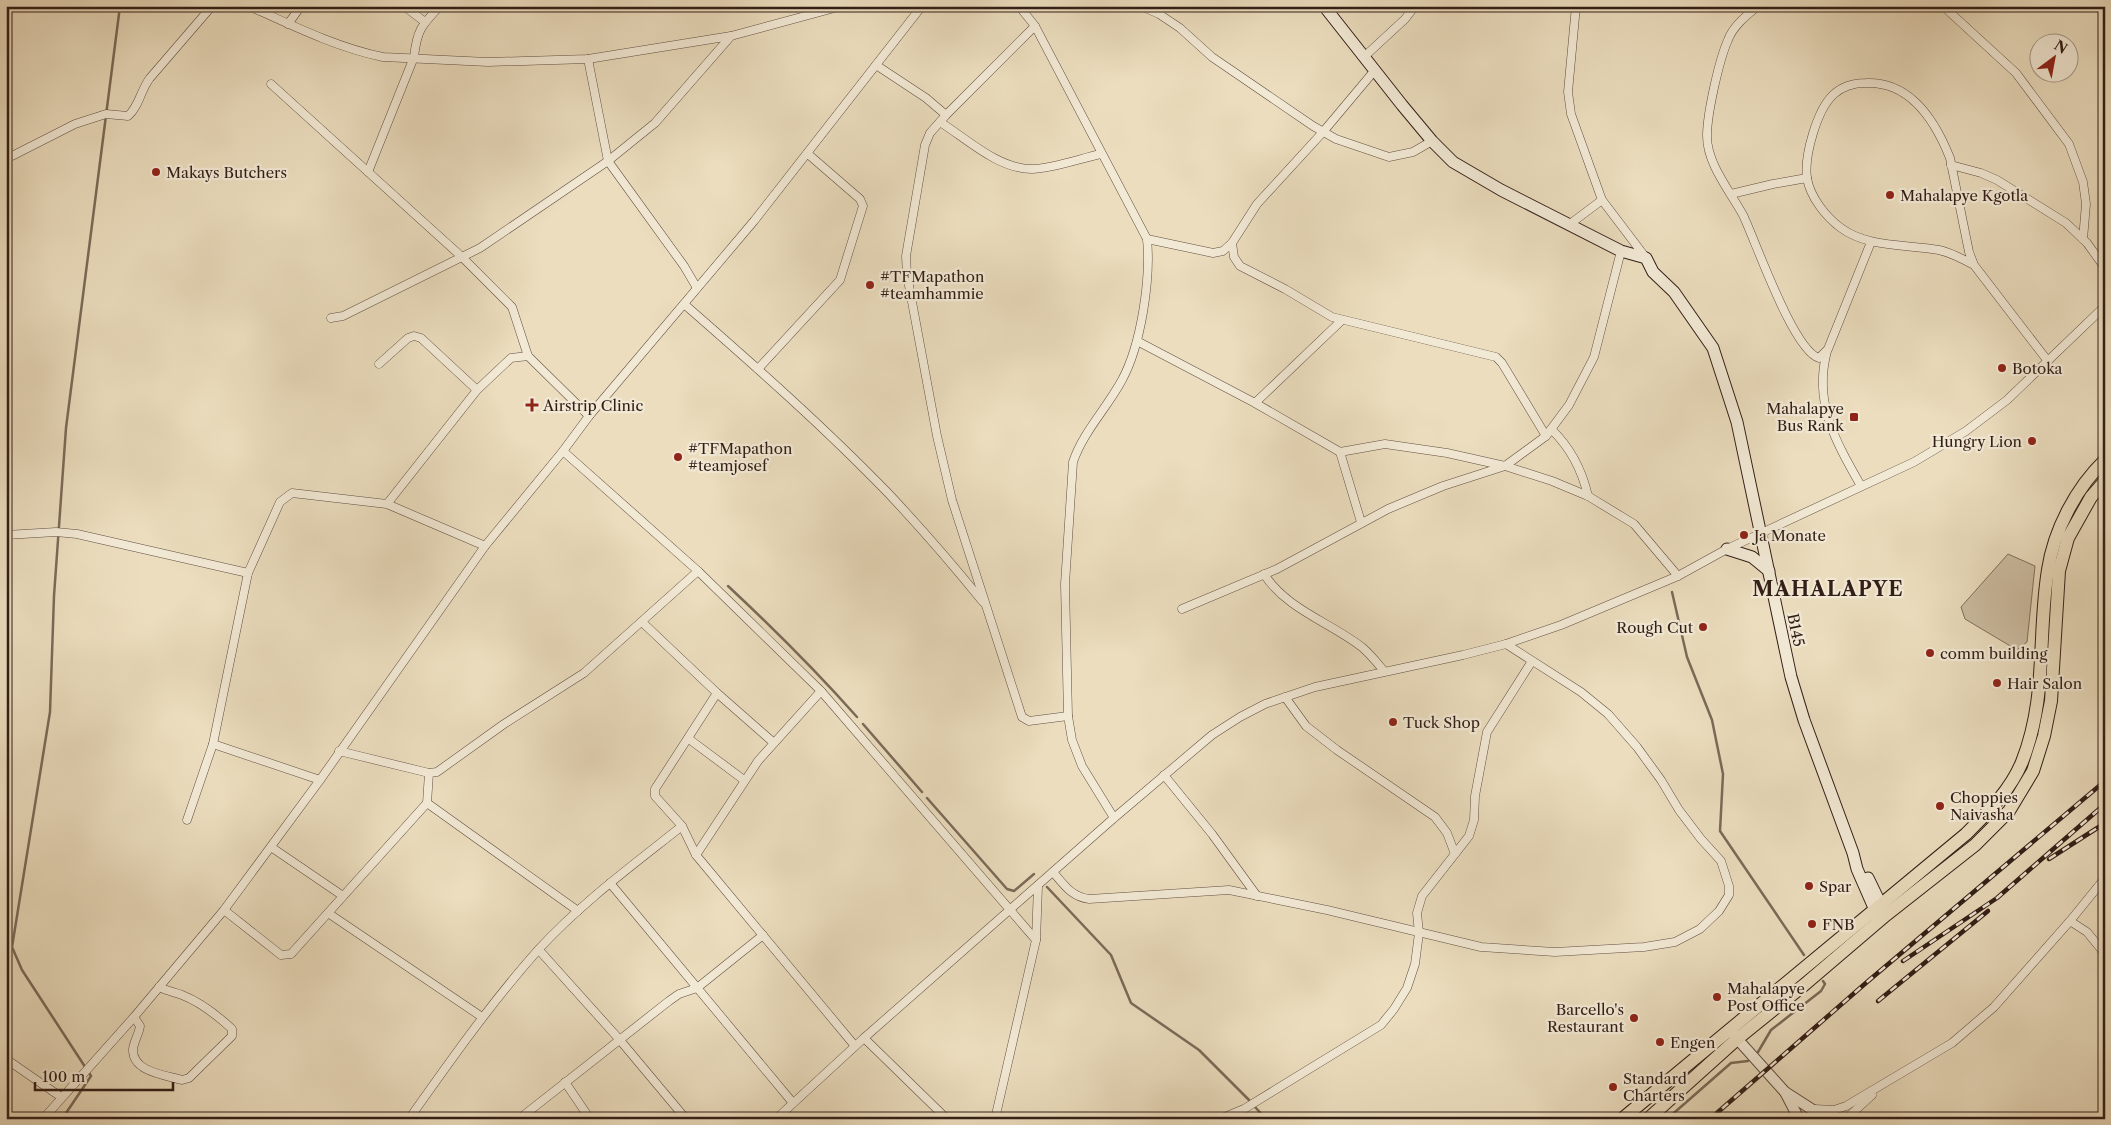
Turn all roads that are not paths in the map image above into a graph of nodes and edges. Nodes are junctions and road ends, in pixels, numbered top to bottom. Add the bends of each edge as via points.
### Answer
1 (212, 6) edge
2 (249, 6) edge
3 (301, 6) edge
4 (404, 6) edge
5 (440, 6) edge
6 (842, 6) edge
7 (922, 6) edge
8 (1019, 6) edge
9 (1141, 6) edge
10 (1324, 6) edge
11 (1415, 6) edge
12 (1576, 6) edge
13 (1758, 6) edge
14 (1943, 6) edge
15 (425, 22) junction
16 (288, 24) junction
17 (1035, 26) junction
18 (731, 36) junction
19 (1365, 56) junction
20 (414, 57) junction
21 (588, 59) junction
22 (876, 65) junction
23 (1376, 70) junction
24 (271, 84) dead end
25 (946, 115) junction
26 (940, 122) junction
27 (1323, 132) junction
28 (1432, 141) junction
29 (808, 154) junction
30 (1101, 154) junction
31 (6, 158) edge
32 (608, 161) junction
33 (1951, 165) junction
34 (368, 172) junction
35 (1807, 178) junction
36 (1731, 194) junction
37 (1602, 200) junction
38 (1570, 224) junction
39 (1147, 239) junction
40 (2083, 239) junction
41 (1871, 242) junction
42 (1232, 243) junction
43 (1621, 251) junction
44 (462, 258) junction
45 (1646, 258) junction
46 (1974, 265) junction
47 (2105, 268) edge
48 (697, 288) junction
49 (684, 304) junction
50 (2105, 306) edge
51 (331, 318) dead end
52 (1341, 321) junction
53 (1137, 341) junction
54 (1828, 349) junction
55 (528, 356) junction
56 (2047, 360) junction
57 (379, 364) dead end
58 (758, 369) junction
59 (477, 390) junction
60 (1255, 403) junction
61 (589, 416) junction
62 (1551, 429) junction
63 (1546, 436) junction
64 (563, 451) junction
65 (1340, 452) junction
66 (2105, 460) edge
67 (1505, 466) junction
68 (2105, 481) edge
69 (1861, 486) junction
70 (1588, 496) junction
71 (387, 504) junction
72 (1361, 522) junction
73 (1761, 533) junction
74 (6, 535) edge
75 (485, 546) junction
76 (1727, 549) junction
77 (698, 571) junction
78 (1769, 571) junction
79 (248, 573) junction
80 (1264, 574) junction
81 (1678, 576) junction
82 (986, 606) junction
83 (1182, 609) dead end
84 (642, 622) junction
85 (1506, 644) junction
86 (1532, 661) junction
87 (1384, 671) junction
88 (821, 691) junction
89 (717, 693) junction
90 (1285, 697) junction
91 (1068, 716) junction
92 (689, 739) junction
93 (213, 744) junction
94 (774, 744) junction
95 (339, 751) junction
96 (429, 773) junction
97 (1164, 775) junction
98 (320, 780) junction
99 (744, 780) junction
100 (427, 803) junction
101 (1114, 818) junction
102 (188, 820) dead end
103 (682, 826) junction
104 (272, 847) junction
105 (1455, 854) junction
106 (696, 855) junction
107 (1053, 872) junction
108 (2105, 878) edge
109 (610, 883) junction
110 (1038, 886) junction
111 (343, 896) junction
112 (1257, 896) junction
113 (1009, 909) junction
114 (224, 910) junction
115 (578, 911) junction
116 (1880, 912) junction
117 (328, 913) junction
118 (2070, 921) junction
119 (1418, 933) junction
120 (763, 936) junction
121 (1036, 940) junction
122 (539, 950) junction
123 (2105, 954) edge
124 (159, 988) junction
125 (697, 988) junction
126 (134, 1017) junction
127 (482, 1017) junction
128 (1728, 1030) junction
129 (864, 1038) junction
130 (619, 1039) junction
131 (1737, 1039) junction
132 (855, 1046) junction
133 (6, 1059) edge
134 (1893, 1078) junction
135 (564, 1082) junction
136 (1785, 1092) junction
137 (61, 1097) junction
138 (793, 1103) junction
139 (1813, 1114) edge
140 (44, 1119) edge
141 (408, 1119) edge
142 (519, 1119) edge
143 (590, 1119) edge
144 (686, 1119) edge
145 (776, 1119) edge
146 (947, 1119) edge
147 (995, 1119) edge
148 (1220, 1119) edge
149 (1622, 1119) edge
150 (1648, 1119) edge
151 (1799, 1119) edge
152 (1827, 1119) edge
153 (1846, 1119) edge

1 - 31 street via 145,84 128,116 106,114 75,124
2 - 16 street
3 - 16 street
4 - 15 street
5 - 15 street
6 - 18 street
7 - 22 street
8 - 17 street
9 - 27 street via 1180,28 1212,57
10 - 19 main road
11 - 19 street
12 - 37 street via 1568,92 1570,108
13 - 36 street via 1728,39 1712,96 1707,136 1711,155
14 - 40 street via 2016,73 2069,144 2083,182 2086,204
15 - 20 street via 416,37
16 - 20 street via 368,54
17 - 25 street
17 - 30 street
18 - 21 street
18 - 32 street via 655,123
19 - 23 main road
20 - 21 street via 488,62
20 - 34 street
21 - 32 street
22 - 25 street
22 - 29 street
23 - 27 street
23 - 28 main road
24 - 34 street
25 - 26 street
26 - 30 street via 997,160 1018,167 1034,169
26 - 82 street via 925,145 906,256 907,275 952,500
27 - 28 street via 1389,157 1413,152
27 - 42 street via 1256,204
28 - 38 main road via 1463,169
29 - 48 street
29 - 58 street via 860,199 863,206 840,280
30 - 39 street
32 - 44 street
32 - 48 street
33 - 35 street via 1945,144 1930,120 1906,93 1880,82 1864,83 1841,89 1824,106 1810,147
33 - 40 street via 1981,172 1997,180 2066,223
33 - 46 street
34 - 44 street
35 - 36 street
35 - 41 street via 1826,216 1842,229
36 - 54 street via 1786,314 1801,338 1814,356 1819,358
37 - 38 street
37 - 45 street
38 - 43 main road
39 - 42 street via 1214,253 1223,251
39 - 53 street via 1149,256
40 - 47 street
41 - 46 street via 1941,250
41 - 54 street
42 - 52 street via 1234,258 1240,266
43 - 45 main road
43 - 62 street via 1594,357 1569,405
44 - 51 street via 344,316
44 - 55 street via 512,306
45 - 73 main road, B145 / B145 via 1653,272 1674,292 1713,348 1732,406
46 - 56 street
48 - 49 street
49 - 58 street
49 - 61 street
50 - 56 street
52 - 60 street
52 - 63 street via 1496,357
53 - 60 street
53 - 91 street via 1122,381 1078,448 1073,462 1064,584
54 - 69 street via 1822,377 1827,416
55 - 59 street via 511,358
55 - 61 street
56 - 69 street via 2007,400 1966,431 1914,462
57 - 59 street via 414,336 421,338
58 - 82 street via 887,492
59 - 71 street
60 - 65 street
61 - 64 street
62 - 63 street
62 - 70 street via 1562,439 1583,475
63 - 67 street
64 - 75 street
64 - 77 street
65 - 67 street via 1385,444
65 - 72 street
66 - 116 highway via 2067,512 2048,568 2039,698 2032,734 2021,763 1998,801
67 - 70 street via 1552,480
67 - 72 street via 1443,486
68 - 116 highway via 2091,497 2068,538 2059,571 2051,701 2033,771 2009,811 1992,829
69 - 73 street
70 - 81 street via 1634,524
71 - 75 street
71 - 79 street via 297,494 288,496 280,502
72 - 80 street
73 - 76 street
73 - 78 main road, B145 / B145
74 - 79 street via 78,534
75 - 95 street
76 - 78 main road via 1752,557
76 - 81 street
77 - 84 street
77 - 88 street
78 - 116 main road, B145 / B145 via 1791,677 1804,720 1853,853
79 - 93 street
80 - 83 street
80 - 87 street via 1284,597 1364,649
81 - 85 street via 1561,625
82 - 91 street via 1022,717 1029,721
84 - 89 street
84 - 96 street via 584,672 444,768
85 - 86 street
85 - 87 street
86 - 105 street via 1487,732 1475,796 1474,820 1469,836
86 - 119 street via 1596,703 1637,747 1679,810 1721,861 1729,895 1719,911 1700,929 1675,942 1644,947 1555,952 1481,947
87 - 90 street
88 - 94 street
88 - 113 street
89 - 92 street
89 - 94 street
90 - 97 street via 1265,704 1212,735
90 - 105 street via 1306,726 1435,818 1447,833
91 - 101 street via 1072,740 1082,766
92 - 99 street
92 - 103 street via 655,796
93 - 98 street
93 - 102 street
94 - 99 street
95 - 96 street
95 - 98 street
96 - 100 street
97 - 101 street
97 - 112 street
98 - 104 street
99 - 106 street
100 - 111 street
100 - 115 street
101 - 107 street
103 - 106 street
103 - 109 street
104 - 111 street
104 - 114 street
105 - 119 street via 1422,896 1417,914
106 - 120 street
107 - 110 street
107 - 112 street via 1079,898 1217,889
108 - 118 street
109 - 115 street
109 - 125 street
110 - 113 street
110 - 121 street
111 - 117 street
112 - 119 street
113 - 121 street
113 - 129 street
114 - 117 street via 286,956
114 - 124 street
115 - 122 street
116 - 128 highway
116 - 131 highway
117 - 127 street
118 - 123 street via 2087,932
118 - 134 street via 1994,1007 1952,1043
119 - 148 street via 1415,964 1408,988 1381,1024 1244,1109
120 - 125 street
120 - 132 street
121 - 147 street
122 - 127 street
122 - 130 street
124 - 126 street
124 - 126 street via 181,994 199,1004 232,1029 232,1036 189,1078 182,1080 142,1068 136,1061 133,1047 140,1026
125 - 130 street via 679,994
125 - 138 street
126 - 137 street
127 - 141 street
128 - 131 street
128 - 149 highway
129 - 132 street
129 - 146 street
130 - 135 street
130 - 144 street
131 - 136 street
131 - 150 highway
132 - 138 street
133 - 137 street
134 - 139 street via 1846,1106
134 - 153 street
135 - 142 street
135 - 143 street
136 - 139 street
136 - 151 street
137 - 140 street
138 - 145 street
139 - 152 street

